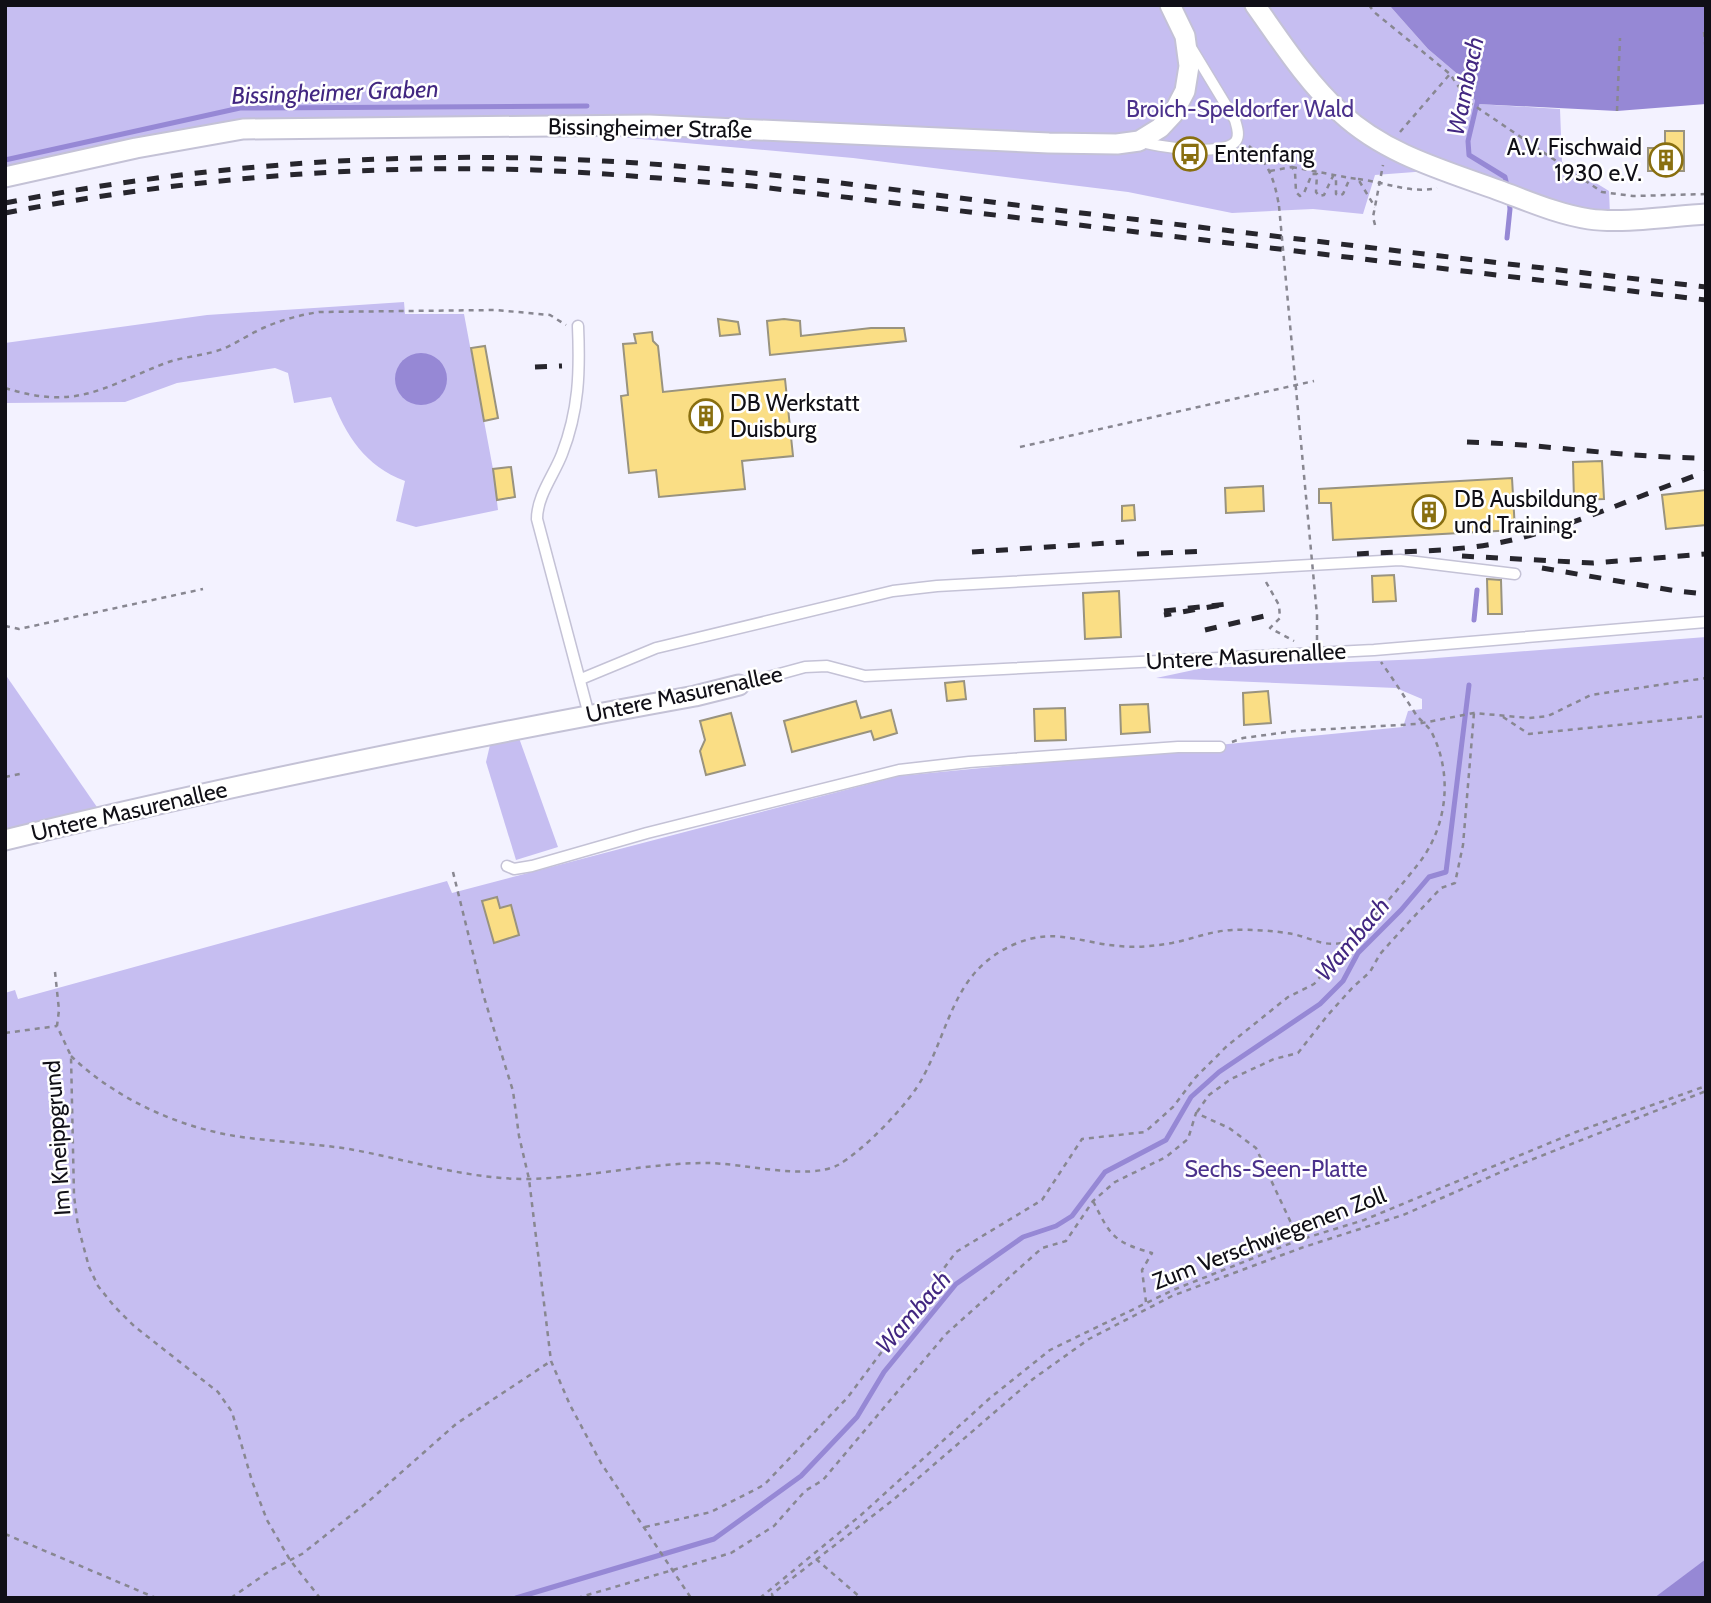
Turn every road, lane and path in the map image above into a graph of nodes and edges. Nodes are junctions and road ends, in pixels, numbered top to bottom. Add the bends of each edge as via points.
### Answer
1 (1170, 5) edge
2 (1255, 5) edge
3 (1368, 5) edge
4 (1704, 32) dead end
5 (1185, 36) junction
6 (1620, 38) dead end
7 (1706, 54) edge
8 (1450, 74) junction
9 (1617, 111) dead end
10 (1237, 140) junction
11 (1139, 141) junction
12 (1387, 146) junction
13 (1292, 167) junction
14 (1270, 171) junction
15 (1449, 174) junction
16 (5, 177) edge
17 (1350, 178) junction
18 (1358, 179) junction
19 (1380, 181) junction
20 (1706, 194) edge
21 (1375, 207) junction
22 (1706, 214) edge
23 (1375, 225) dead end
24 (578, 326) dead end
25 (566, 327) dead end
26 (1314, 382) dead end
27 (5, 388) edge
28 (1020, 447) dead end
29 (1258, 566) junction
30 (1516, 574) dead end
31 (203, 589) dead end
32 (1706, 622) edge
33 (5, 626) edge
34 (1303, 646) dead end
35 (1374, 650) junction
36 (1318, 652) junction
37 (1706, 678) edge
38 (580, 679) junction
39 (739, 685) joint
40 (1474, 713) junction
41 (589, 715) junction
42 (1500, 716) junction
43 (1706, 716) edge
44 (1424, 723) junction
45 (1220, 747) joint
46 (23, 773) dead end
47 (5, 777) edge
48 (5, 840) edge
49 (507, 866) dead end
50 (453, 873) dead end
51 (1351, 940) junction
52 (55, 972) dead end
53 (57, 1026) junction
54 (5, 1033) edge
55 (71, 1056) junction
56 (1706, 1089) edge
57 (1196, 1113) junction
58 (529, 1179) junction
59 (1093, 1201) junction
60 (1299, 1240) junction
61 (1146, 1302) junction
62 (551, 1361) junction
63 (645, 1527) junction
64 (5, 1534) edge
65 (812, 1556) junction
66 (817, 1559) junction
67 (290, 1560) junction
68 (672, 1569) junction
69 (156, 1598) edge
70 (231, 1598) edge
71 (320, 1598) edge
72 (577, 1598) edge
73 (691, 1598) edge
74 (760, 1598) edge
75 (773, 1598) edge
76 (861, 1598) edge

1 - 5 street
2 - 12 street via 1322,94 1361,130
3 - 8 path
4 - 7 path
5 - 10 lane via 1235,120
5 - 11 street via 1189,66 1185,91 1173,114
6 - 9 path
8 - 12 path
8 - 20 path via 1469,102 1602,192
10 - 11 lane via 1219,150
10 - 14 path via 1258,154
11 - 16 street, Bissingheimer Straße via 1049,143 649,125 243,129
12 - 15 street
12 - 19 path
13 - 14 path
13 - 17 path
13 - 17 path via 1300,196 1312,174 1317,174 1320,196 1333,176 1339,196
14 - 36 path, bridge via 1279,206
15 - 19 path via 1439,188 1427,190 1407,190
15 - 22 street via 1591,219
17 - 18 path
18 - 19 path
18 - 21 path
19 - 21 path
21 - 23 path
24 - 38 lane via 580,372 575,409 562,454 537,507 537,519
25 - 27 path via 550,315 496,310 319,312 81,396 55,398
26 - 28 path
29 - 30 lane via 1400,560
29 - 34 path via 1279,606 1280,618 1270,628
29 - 38 lane via 893,591 656,648
31 - 33 path via 19,629
32 - 35 lane, Untere Masurenallee
35 - 36 lane, Untere Masurenallee
35 - 44 path
36 - 39 lane, Untere Masurenallee via 865,676 827,666 805,667
37 - 42 path via 1591,695 1548,716
38 - 41 lane
39 - 41 street, Untere Masurenallee
40 - 42 path
40 - 44 path
40 - 57 path via 1463,845 1455,883 1441,888 1399,933 1298,1053 1231,1079
41 - 48 street, Untere Masurenallee via 148,805
42 - 43 path via 1529,734
44 - 45 path via 1272,734
44 - 51 path via 1432,732 1446,776 1436,832 1412,872
45 - 49 lane via 1153,748 899,770 523,869
46 - 47 path
50 - 58 path via 513,1091
51 - 58 path via 1331,945 1290,933 1229,930 1145,947 1054,935 1026,940 994,955 972,975 908,1102 832,1168 809,1172 708,1163
51 - 63 path via 1314,984 1288,997 1227,1046 1145,1132 1082,1139 1042,1200 956,1252 848,1397 764,1485 710,1512
52 - 53 path, Im Kneippgrund
53 - 54 path
53 - 55 path, Im Kneippgrund
55 - 58 path via 88,1073 124,1095 161,1116 193,1126 232,1136 348,1149 447,1172
55 - 67 path, Im Kneippgrund via 74,1196 89,1267 114,1306 218,1392 232,1412 259,1501
56 - 60 path, Zum Verschwiegenen Zoll via 1576,1132 1364,1220
56 - 66 path via 1403,1215 1172,1296 1089,1339 1032,1379 893,1500
57 - 59 path via 1188,1139 1166,1157 1115,1182
57 - 60 path via 1229,1128 1256,1148
58 - 62 path
59 - 61 path via 1115,1238 1152,1253 1142,1270
59 - 68 path via 1066,1241 1042,1248 946,1334 823,1480 805,1491 774,1526 731,1553
60 - 61 path, Zum Verschwiegenen Zoll
61 - 65 path, Zum Verschwiegenen Zoll via 1025,1368
62 - 63 path via 601,1463
62 - 67 path via 456,1424 369,1501
63 - 68 path
64 - 69 path
65 - 66 path
65 - 74 path, Zum Verschwiegenen Zoll
66 - 75 path via 772,1594
66 - 76 path
67 - 70 path
67 - 71 path, Im Kneippgrund
68 - 72 path
68 - 73 path

